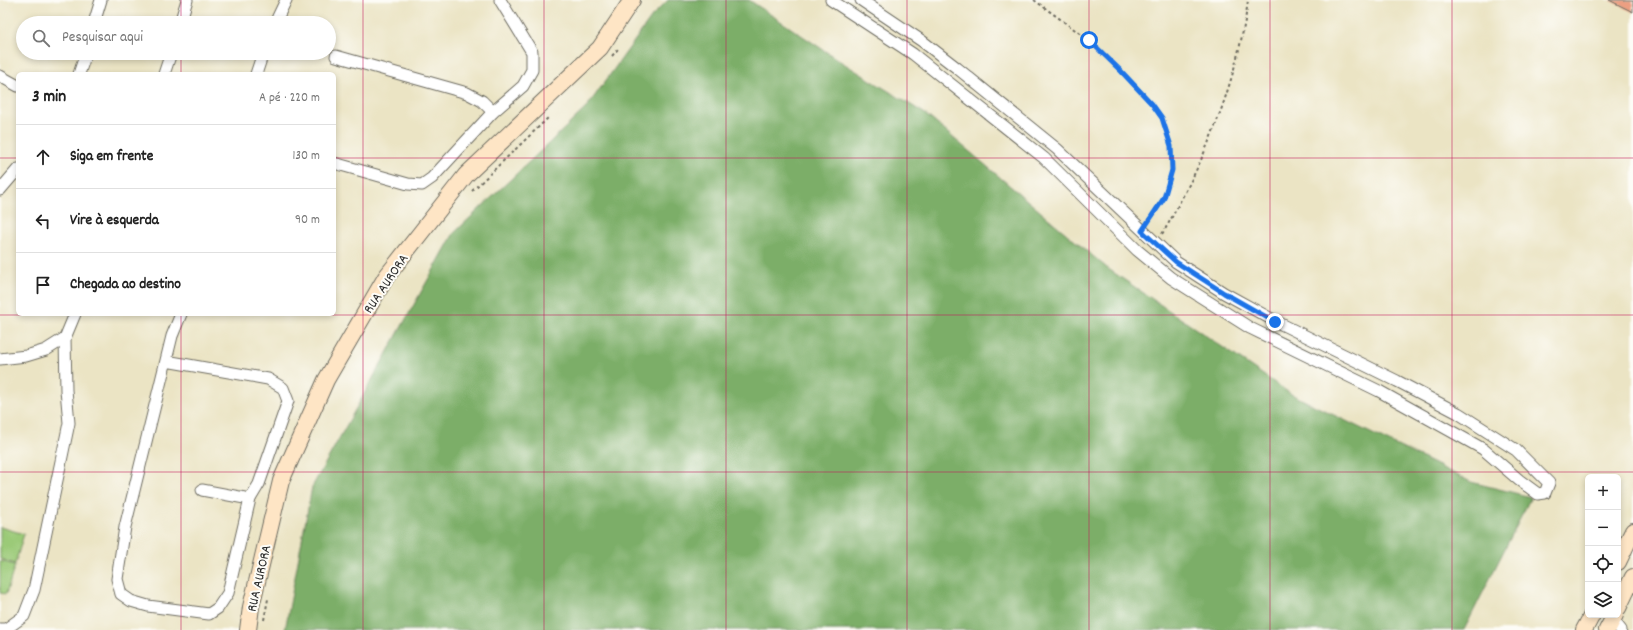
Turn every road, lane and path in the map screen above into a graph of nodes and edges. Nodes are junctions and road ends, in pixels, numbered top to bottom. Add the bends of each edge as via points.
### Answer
1 (101, 0) edge
2 (187, 0) edge
3 (286, 0) edge
4 (500, 0) edge
5 (632, 0) edge
6 (831, 0) edge
7 (861, 0) edge
8 (1034, 0) edge
9 (1248, 0) edge
10 (96, 16) edge
11 (182, 16) edge
12 (278, 16) edge
13 (621, 43) dead end
14 (336, 56) dead end
15 (84, 60) edge
16 (169, 60) edge
17 (261, 60) edge
18 (608, 60) dead end
19 (80, 72) edge
20 (165, 72) edge
21 (257, 72) edge
22 (0, 76) edge
23 (16, 85) edge
24 (493, 112) junction
25 (552, 114) dead end
26 (336, 164) edge
27 (16, 173) edge
28 (0, 190) edge
29 (468, 195) dead end
30 (1142, 231) junction
31 (1155, 244) junction
32 (74, 316) edge
33 (180, 316) edge
34 (65, 338) junction
35 (0, 359) edge
36 (166, 361) junction
37 (202, 490) dead end
38 (250, 499) junction
39 (1633, 531) edge
40 (1621, 556) edge
41 (1633, 577) edge
42 (268, 599) dead end
43 (1590, 618) edge
44 (1614, 619) edge
45 (264, 622) dead end
46 (0, 629) edge
47 (248, 630) edge
48 (1584, 630) edge

1 - 10 street
2 - 11 street
3 - 12 street
4 - 24 street via 532,52 532,70 523,86
5 - 47 street, RUA AURORA via 600,48 466,175 386,277 326,380 281,481 251,607
6 - 31 street via 913,54 1044,158 1137,250 1171,278 1250,328 1379,391 1483,449 1538,494 1545,493 1549,483 1516,450 1458,413 1275,322 1224,293 1176,262
7 - 30 street via 958,68 1057,149
8 - 30 path via 1089,40 1147,99 1162,118 1171,146 1172,170 1164,198
9 - 31 path via 1246,20 1225,98 1198,168
13 - 18 path
14 - 24 street via 467,93 482,101
15 - 19 street
16 - 20 street
17 - 21 street
22 - 23 street
24 - 26 street via 432,178 422,184 408,184
25 - 29 path
27 - 28 street
30 - 31 street
32 - 34 street
33 - 36 street
34 - 35 street via 46,350 26,356
34 - 46 street via 69,423 34,590 24,616 6,629
36 - 38 street via 268,379 283,388 288,401 259,484
36 - 38 street via 125,527 117,579 121,594 131,601 148,606 209,614 218,608 228,593
37 - 38 street
39 - 40 street
41 - 44 street
42 - 45 path
43 - 48 street

